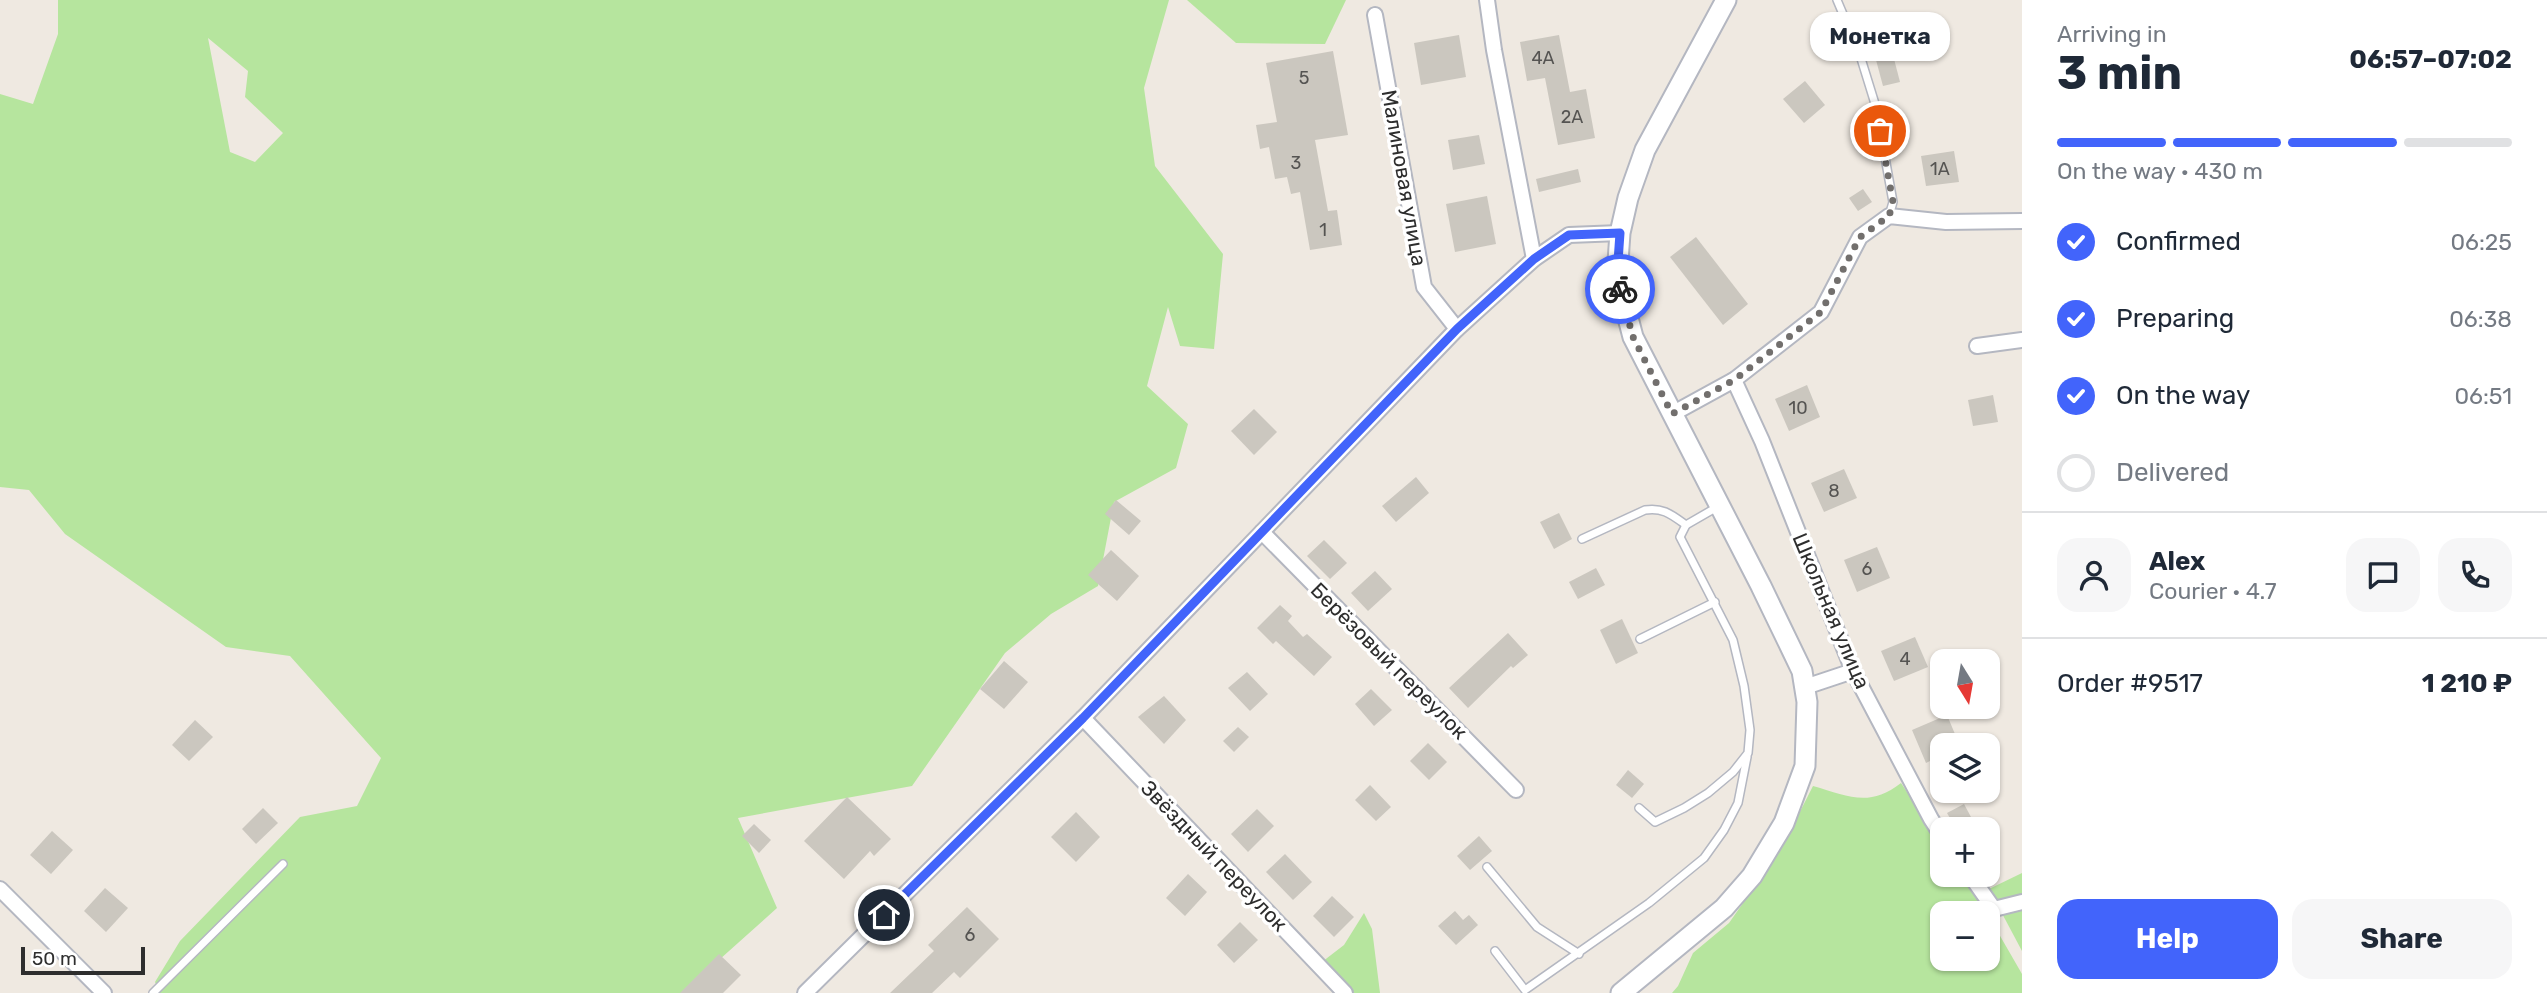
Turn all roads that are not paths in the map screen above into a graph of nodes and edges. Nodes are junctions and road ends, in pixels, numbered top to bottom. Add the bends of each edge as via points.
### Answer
1 (1487, 0) edge
2 (1726, 0) edge
3 (1836, 0) edge
4 (1376, 15) dead end
5 (1889, 216) junction
6 (2022, 221) edge
7 (1620, 233) junction
8 (1534, 259) junction
9 (1457, 329) junction
10 (2022, 341) edge
11 (1977, 346) dead end
12 (1734, 380) junction
13 (1672, 414) junction
14 (1720, 505) junction
15 (1685, 525) junction
16 (1262, 532) junction
17 (1582, 539) dead end
18 (1715, 602) junction
19 (1640, 639) dead end
20 (1853, 671) junction
21 (1805, 687) junction
22 (1083, 718) junction
23 (1748, 753) junction
24 (1516, 790) dead end
25 (1639, 808) dead end
26 (1930, 817) edge
27 (283, 864) dead end
28 (1487, 867) dead end
29 (1978, 887) edge
30 (0, 889) edge
31 (2022, 902) edge
32 (1495, 951) dead end
33 (1579, 954) junction
34 (1522, 991) edge
35 (104, 993) edge
36 (153, 993) edge
37 (804, 993) edge
38 (1345, 993) edge
39 (1621, 993) edge

1 - 8 street
2 - 7 street via 1645,150
3 - 5 lane via 1876,107 1893,202
4 - 9 street, Малиновая улица via 1424,287
5 - 6 street via 1946,222
5 - 12 street via 1860,237 1821,312
7 - 8 street via 1569,235
7 - 13 street via 1617,276 1633,337
8 - 9 street
9 - 16 street
10 - 11 street
12 - 13 street
12 - 20 street, Школьная улица
13 - 14 street
14 - 15 lane
14 - 21 street via 1802,671
15 - 17 lane via 1657,508
15 - 18 lane via 1680,537
16 - 22 street
16 - 24 street, Берёзовый переулок
18 - 19 lane
18 - 23 lane via 1732,640 1744,686
20 - 21 street
20 - 26 street, Школьная улица
21 - 39 street via 1805,766 1771,845 1724,908
22 - 37 street
22 - 38 street, Звёздный переулок
23 - 25 lane via 1733,772 1684,808 1655,822
23 - 33 lane via 1738,803 1704,858
27 - 36 lane
28 - 33 lane via 1537,927
29 - 31 street via 1994,909
30 - 35 street
32 - 34 lane
33 - 34 lane

